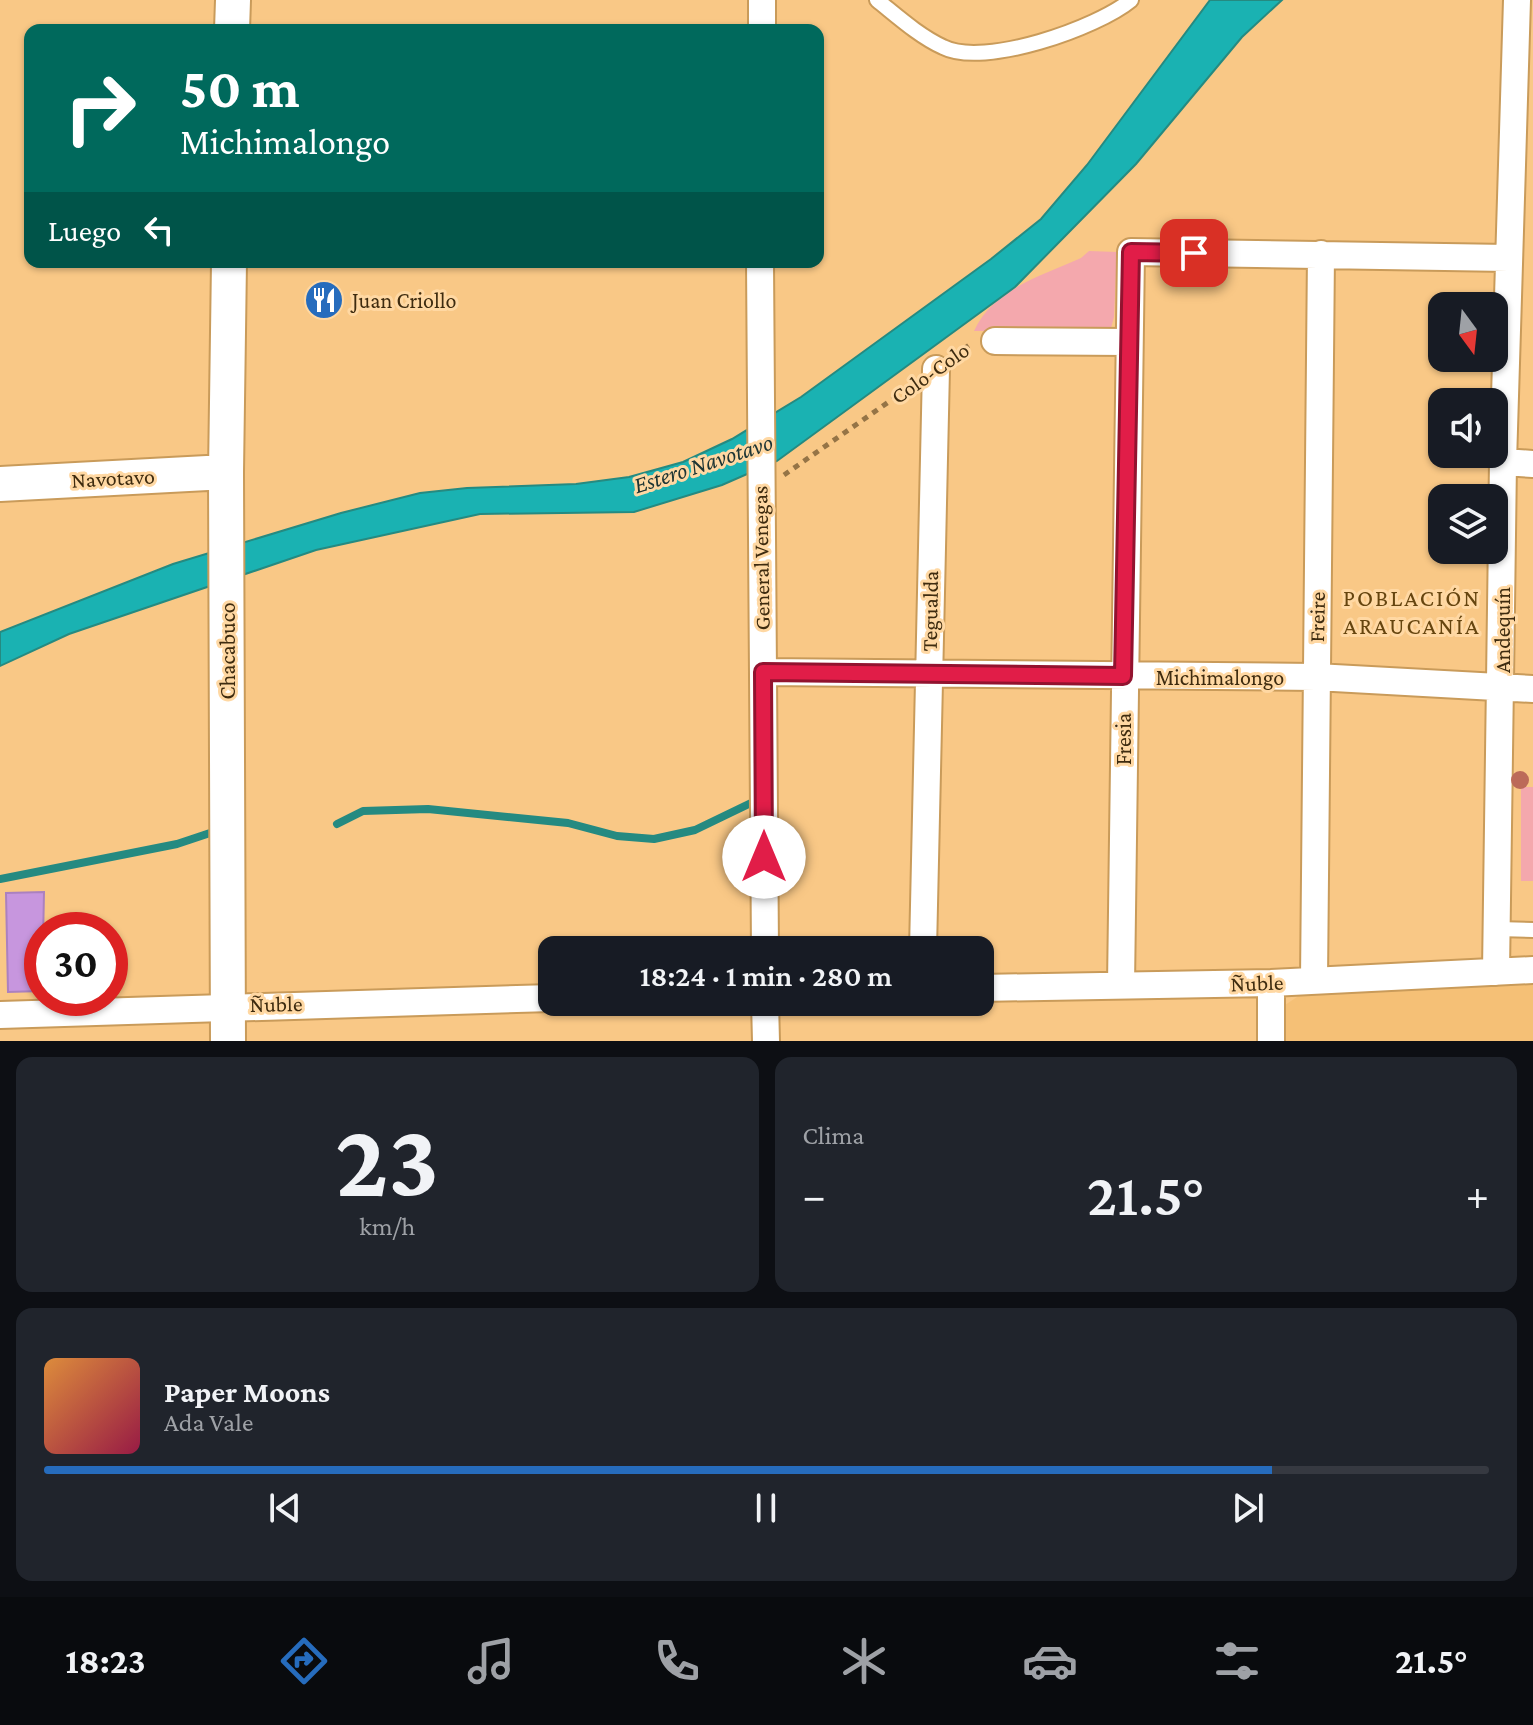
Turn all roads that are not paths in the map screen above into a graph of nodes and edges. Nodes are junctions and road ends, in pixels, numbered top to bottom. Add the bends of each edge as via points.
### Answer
1 (233, 0) edge
2 (762, 0) edge
3 (877, 0) edge
4 (1131, 0) edge
5 (1517, 0) edge
6 (232, 24) edge
7 (762, 24) edge
8 (1321, 254) junction
9 (229, 268) edge
10 (760, 268) edge
11 (1516, 268) edge
12 (995, 341) road end
13 (1128, 342) junction
14 (936, 369) road end
15 (1508, 388) edge
16 (1508, 462) edge
17 (1533, 464) edge
18 (1503, 468) edge
19 (226, 472) junction
20 (0, 484) edge
21 (763, 672) junction
22 (929, 674) junction
23 (1123, 676) junction
24 (1316, 677) junction
25 (1502, 686) junction
26 (1533, 689) edge
27 (1497, 929) junction
28 (1533, 930) edge
29 (765, 936) edge
30 (923, 936) edge
31 (1533, 970) edge
32 (1496, 972) junction
33 (1314, 980) junction
34 (1271, 983) junction
35 (1121, 985) junction
36 (994, 988) edge
37 (538, 998) edge
38 (229, 1006) junction
39 (0, 1015) edge
40 (765, 1016) edge
41 (228, 1041) edge
42 (766, 1041) edge
43 (1271, 1041) edge

1 - 6 street
2 - 7 street
3 - 4 lane via 945,49 1000,52 1051,40
5 - 11 street, Andequín
8 - 11 street
8 - 13 street, Fresia via 1131,252
8 - 24 street, Freire
9 - 19 street, Chacabuco
10 - 21 street, General Venegas
11 - 15 street, Andequín
12 - 13 street, Colo-Colo
13 - 23 street, Fresia
14 - 22 street, Tegualda
16 - 17 street
18 - 25 street, Andequín
19 - 20 street, Navotavo
19 - 38 street, Chacabuco
21 - 22 street, Michimalongo
21 - 29 street, General Venegas
22 - 23 street, Michimalongo
22 - 30 street, Tegualda
23 - 24 street, Michimalongo
23 - 35 street, Fresia
24 - 25 street, Michimalongo
24 - 33 street, Freire
25 - 26 street, Michimalongo
25 - 27 street, Andequín
27 - 28 lane
27 - 32 street, Andequín
31 - 32 street, Ñuble
32 - 33 street, Ñuble
33 - 34 street, Ñuble
34 - 35 street, Ñuble
34 - 43 street
35 - 36 street, Ñuble
37 - 38 street, Ñuble
38 - 39 street, Ñuble
38 - 41 street, Chacabuco
40 - 42 street

